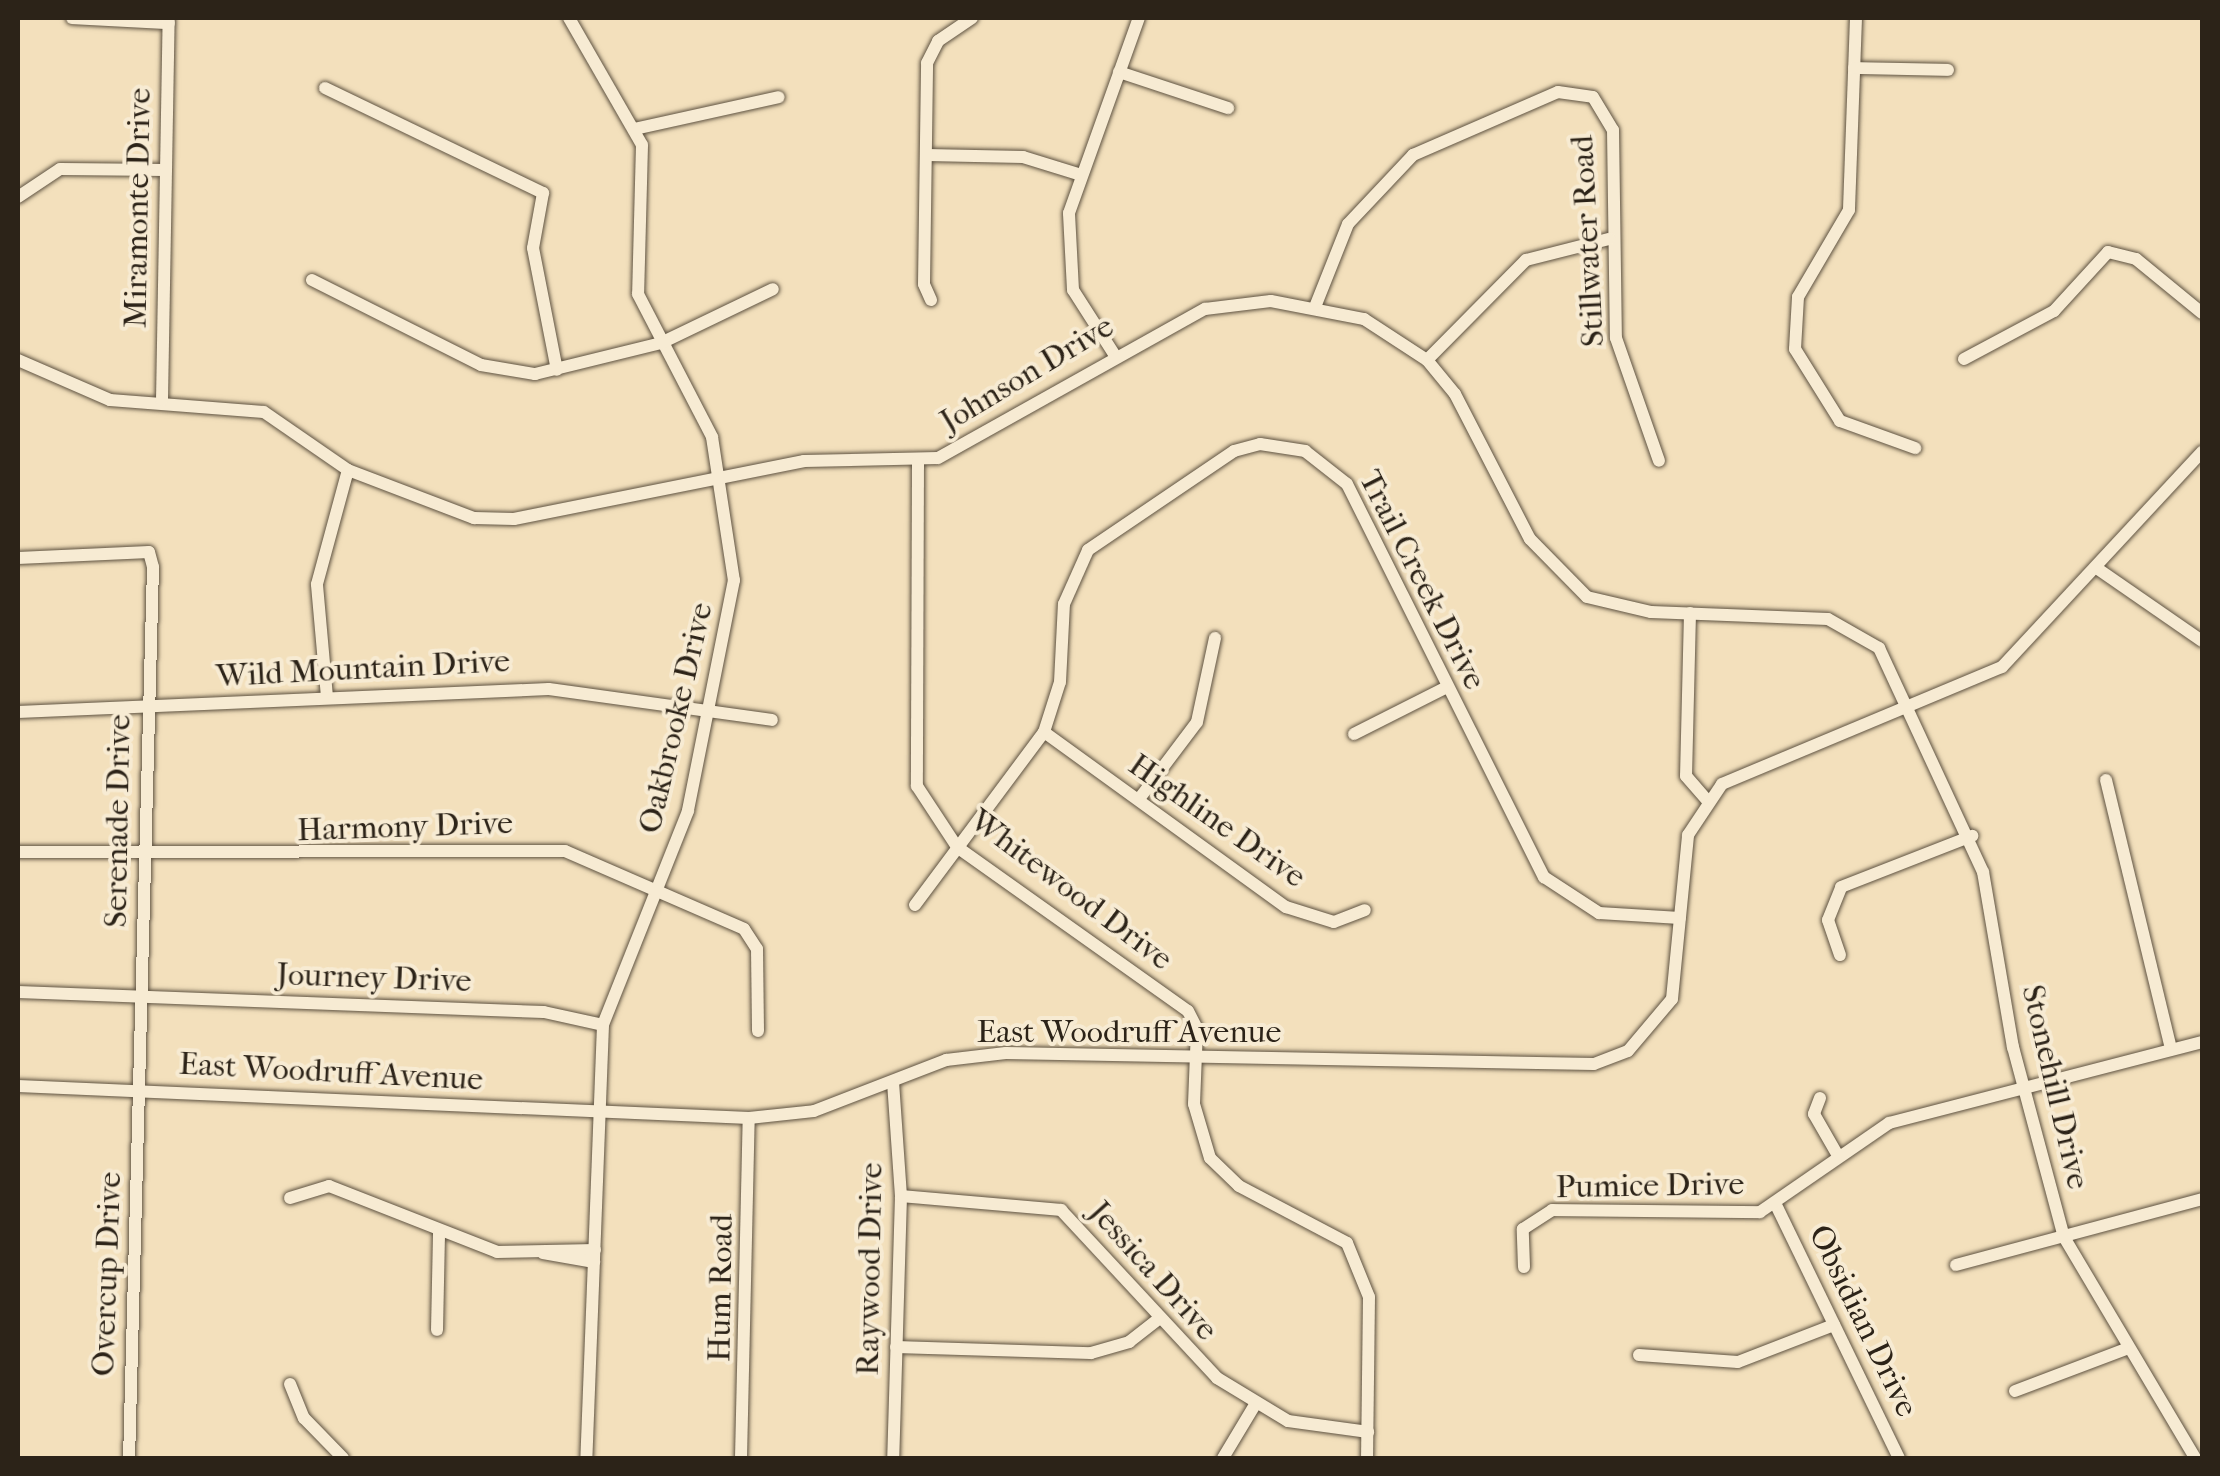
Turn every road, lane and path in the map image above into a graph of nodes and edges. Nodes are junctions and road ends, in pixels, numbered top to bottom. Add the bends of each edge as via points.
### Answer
1 (72, 18) edge
2 (568, 18) edge
3 (972, 18) edge
4 (1139, 18) edge
5 (1856, 18) edge
6 (169, 20) edge
7 (1854, 68) junction
8 (1948, 70) dead end
9 (1119, 72) junction
10 (325, 88) dead end
11 (779, 96) dead end
12 (1228, 108) dead end
13 (634, 129) junction
14 (927, 154) junction
15 (166, 170) junction
16 (1081, 175) junction
17 (18, 197) edge
18 (1609, 239) junction
19 (312, 280) dead end
20 (773, 290) dead end
21 (931, 300) dead end
22 (1315, 307) junction
23 (2202, 312) edge
24 (661, 343) junction
25 (1114, 354) junction
26 (1964, 359) dead end
27 (18, 360) edge
28 (1427, 360) junction
29 (557, 370) junction
30 (162, 400) junction
31 (1915, 448) dead end
32 (918, 460) junction
33 (2200, 461) edge
34 (1660, 462) dead end
35 (348, 470) junction
36 (718, 481) junction
37 (18, 558) edge
38 (2098, 569) junction
39 (1690, 613) junction
40 (1215, 638) dead end
41 (2202, 641) edge
42 (1446, 688) junction
43 (327, 697) junction
44 (149, 701) junction
45 (711, 705) junction
46 (1910, 708) junction
47 (18, 712) edge
48 (772, 720) dead end
49 (1044, 732) junction
50 (1354, 734) dead end
51 (2106, 780) dead end
52 (1139, 799) junction
53 (1707, 800) junction
54 (1972, 836) junction
55 (958, 847) junction
56 (18, 852) edge
57 (144, 857) junction
58 (660, 890) junction
59 (915, 905) dead end
60 (1365, 910) dead end
61 (1680, 918) junction
62 (1840, 955) dead end
63 (18, 992) edge
64 (142, 997) junction
65 (603, 1025) junction
66 (758, 1031) dead end
67 (2202, 1042) edge
68 (2171, 1049) junction
69 (1197, 1057) junction
70 (892, 1082) junction
71 (18, 1086) edge
72 (2023, 1090) junction
73 (140, 1091) junction
74 (1820, 1098) dead end
75 (598, 1112) junction
76 (749, 1118) junction
77 (1837, 1154) junction
78 (901, 1196) junction
79 (290, 1198) dead end
80 (2202, 1199) edge
81 (1777, 1207) junction
82 (438, 1231) junction
83 (2064, 1237) junction
84 (594, 1256) junction
85 (1956, 1265) dead end
86 (1524, 1267) dead end
87 (1158, 1319) junction
88 (1834, 1325) junction
89 (437, 1330) dead end
90 (896, 1347) junction
91 (2126, 1349) junction
92 (1638, 1355) dead end
93 (290, 1384) dead end
94 (2015, 1391) dead end
95 (1256, 1403) junction
96 (1368, 1432) junction
97 (129, 1458) edge
98 (343, 1458) edge
99 (586, 1458) edge
100 (740, 1458) edge
101 (893, 1458) edge
102 (1223, 1458) edge
103 (1367, 1458) edge
104 (1899, 1458) edge
105 (2195, 1458) edge

1 - 6 street
2 - 13 street, Oakbrooke Drive
3 - 14 street via 931,51
4 - 9 street
5 - 7 street
6 - 15 street, Miramonte Drive
7 - 8 street
7 - 31 street via 1849,210 1798,297 1794,350 1840,420
9 - 12 street
9 - 16 street
10 - 29 street via 543,193 533,248
11 - 13 street
13 - 24 street, Oakbrooke Drive via 648,176 638,294
14 - 16 street via 1023,157
14 - 21 street via 924,284
15 - 17 street via 60,169
15 - 30 street, Miramonte Drive
16 - 25 street via 1069,213 1069,274
18 - 22 street, Stillwater Road via 1610,117 1593,97 1558,92 1454,131 1372,190
18 - 28 street via 1526,260
18 - 34 street, Stillwater Road via 1616,338
19 - 29 street via 480,365
20 - 24 street
22 - 25 street, Johnson Drive via 1205,309
22 - 28 street, Johnson Drive via 1364,319
23 - 26 street via 2136,260 2108,252 2054,311
24 - 29 street
24 - 36 street, Oakbrooke Drive via 702,410
25 - 32 street, Johnson Drive via 1005,424
27 - 30 street, Johnson Drive via 110,400
28 - 39 street, Johnson Drive via 1463,406 1556,572 1586,597
30 - 35 street, Johnson Drive via 264,412
32 - 36 street, Johnson Drive via 804,462
32 - 55 street, Whitewood Drive via 917,786
33 - 38 street, East Woodruff Avenue
35 - 36 street, Johnson Drive via 474,518 514,520
35 - 43 street via 317,584
36 - 45 street, Oakbrooke Drive via 734,580
37 - 44 street, Serenade Drive via 149,552
38 - 41 street
38 - 46 street, East Woodruff Avenue via 2018,656
39 - 46 street, Johnson Drive via 1854,628 1879,648
39 - 53 street via 1686,776
40 - 52 street via 1197,722
42 - 49 street, Trail Creek Drive via 1347,484 1305,451 1260,444 1234,451 1088,550 1064,604 1060,682
42 - 50 street
42 - 61 street, Trail Creek Drive via 1526,850 1560,893 1599,913
43 - 44 street, Wild Mountain Drive
43 - 45 street, Wild Mountain Drive via 549,689
44 - 47 street, Wild Mountain Drive
44 - 57 street, Serenade Drive
45 - 48 street, Wild Mountain Drive
45 - 58 street, Oakbrooke Drive
46 - 53 street, East Woodruff Avenue via 1750,767
46 - 54 street, Stonehill Drive
49 - 52 street, Highline Drive
49 - 55 street, Trail Creek Drive
51 - 68 street via 2129,846
52 - 60 street, Highline Drive via 1286,907 1334,922
53 - 61 street, East Woodruff Avenue via 1688,836
54 - 62 street via 1841,887 1828,920
54 - 72 street, Stonehill Drive
55 - 59 street, Trail Creek Drive
55 - 69 street, Whitewood Drive via 1188,1010
56 - 57 street, Harmony Drive
57 - 58 street, Harmony Drive via 565,851
57 - 64 street, Serenade Drive
58 - 65 street, Oakbrooke Drive
58 - 66 street, Harmony Drive via 744,929 757,949
61 - 69 street, East Woodruff Avenue via 1672,999 1628,1051 1594,1064
63 - 64 street, Journey Drive
64 - 65 street, Journey Drive via 544,1012
64 - 73 street, Serenade Drive
65 - 75 street, Oakbrooke Drive
67 - 68 street, Pumice Drive
68 - 72 street, Pumice Drive
69 - 70 street, East Woodruff Avenue via 1006,1053 946,1060
69 - 96 street via 1194,1104 1210,1158 1239,1186 1347,1243 1354,1256 1369,1297
70 - 76 street, East Woodruff Avenue via 814,1111
70 - 78 street, Raywood Drive
71 - 73 street, East Woodruff Avenue
72 - 77 street, Pumice Drive via 1889,1123
72 - 83 street, Stonehill Drive
73 - 75 street, East Woodruff Avenue
73 - 97 street, Overcup Drive
74 - 77 street via 1814,1114
75 - 76 street, East Woodruff Avenue
75 - 84 street, Oakbrooke Drive
76 - 100 street, Hum Road
77 - 81 street, Pumice Drive
78 - 87 street, Jessica Drive via 1061,1210
78 - 90 street, Raywood Drive
79 - 82 street via 341,1188
80 - 83 street
81 - 86 street, Pumice Drive via 1735,1216 1552,1210 1523,1229
81 - 88 street, Obsidian Drive
82 - 84 street via 497,1252
82 - 89 street
83 - 85 street
83 - 91 street, Stonehill Drive
84 - 99 street, Oakbrooke Drive
87 - 90 street via 1130,1342 1090,1353
87 - 95 street, Jessica Drive via 1196,1360
88 - 92 street via 1738,1362
88 - 104 street, Obsidian Drive
90 - 101 street, Raywood Drive
91 - 94 street
91 - 105 street, Stonehill Drive
93 - 98 street via 304,1418
95 - 96 street, Jessica Drive via 1309,1428
95 - 102 street
96 - 103 street

